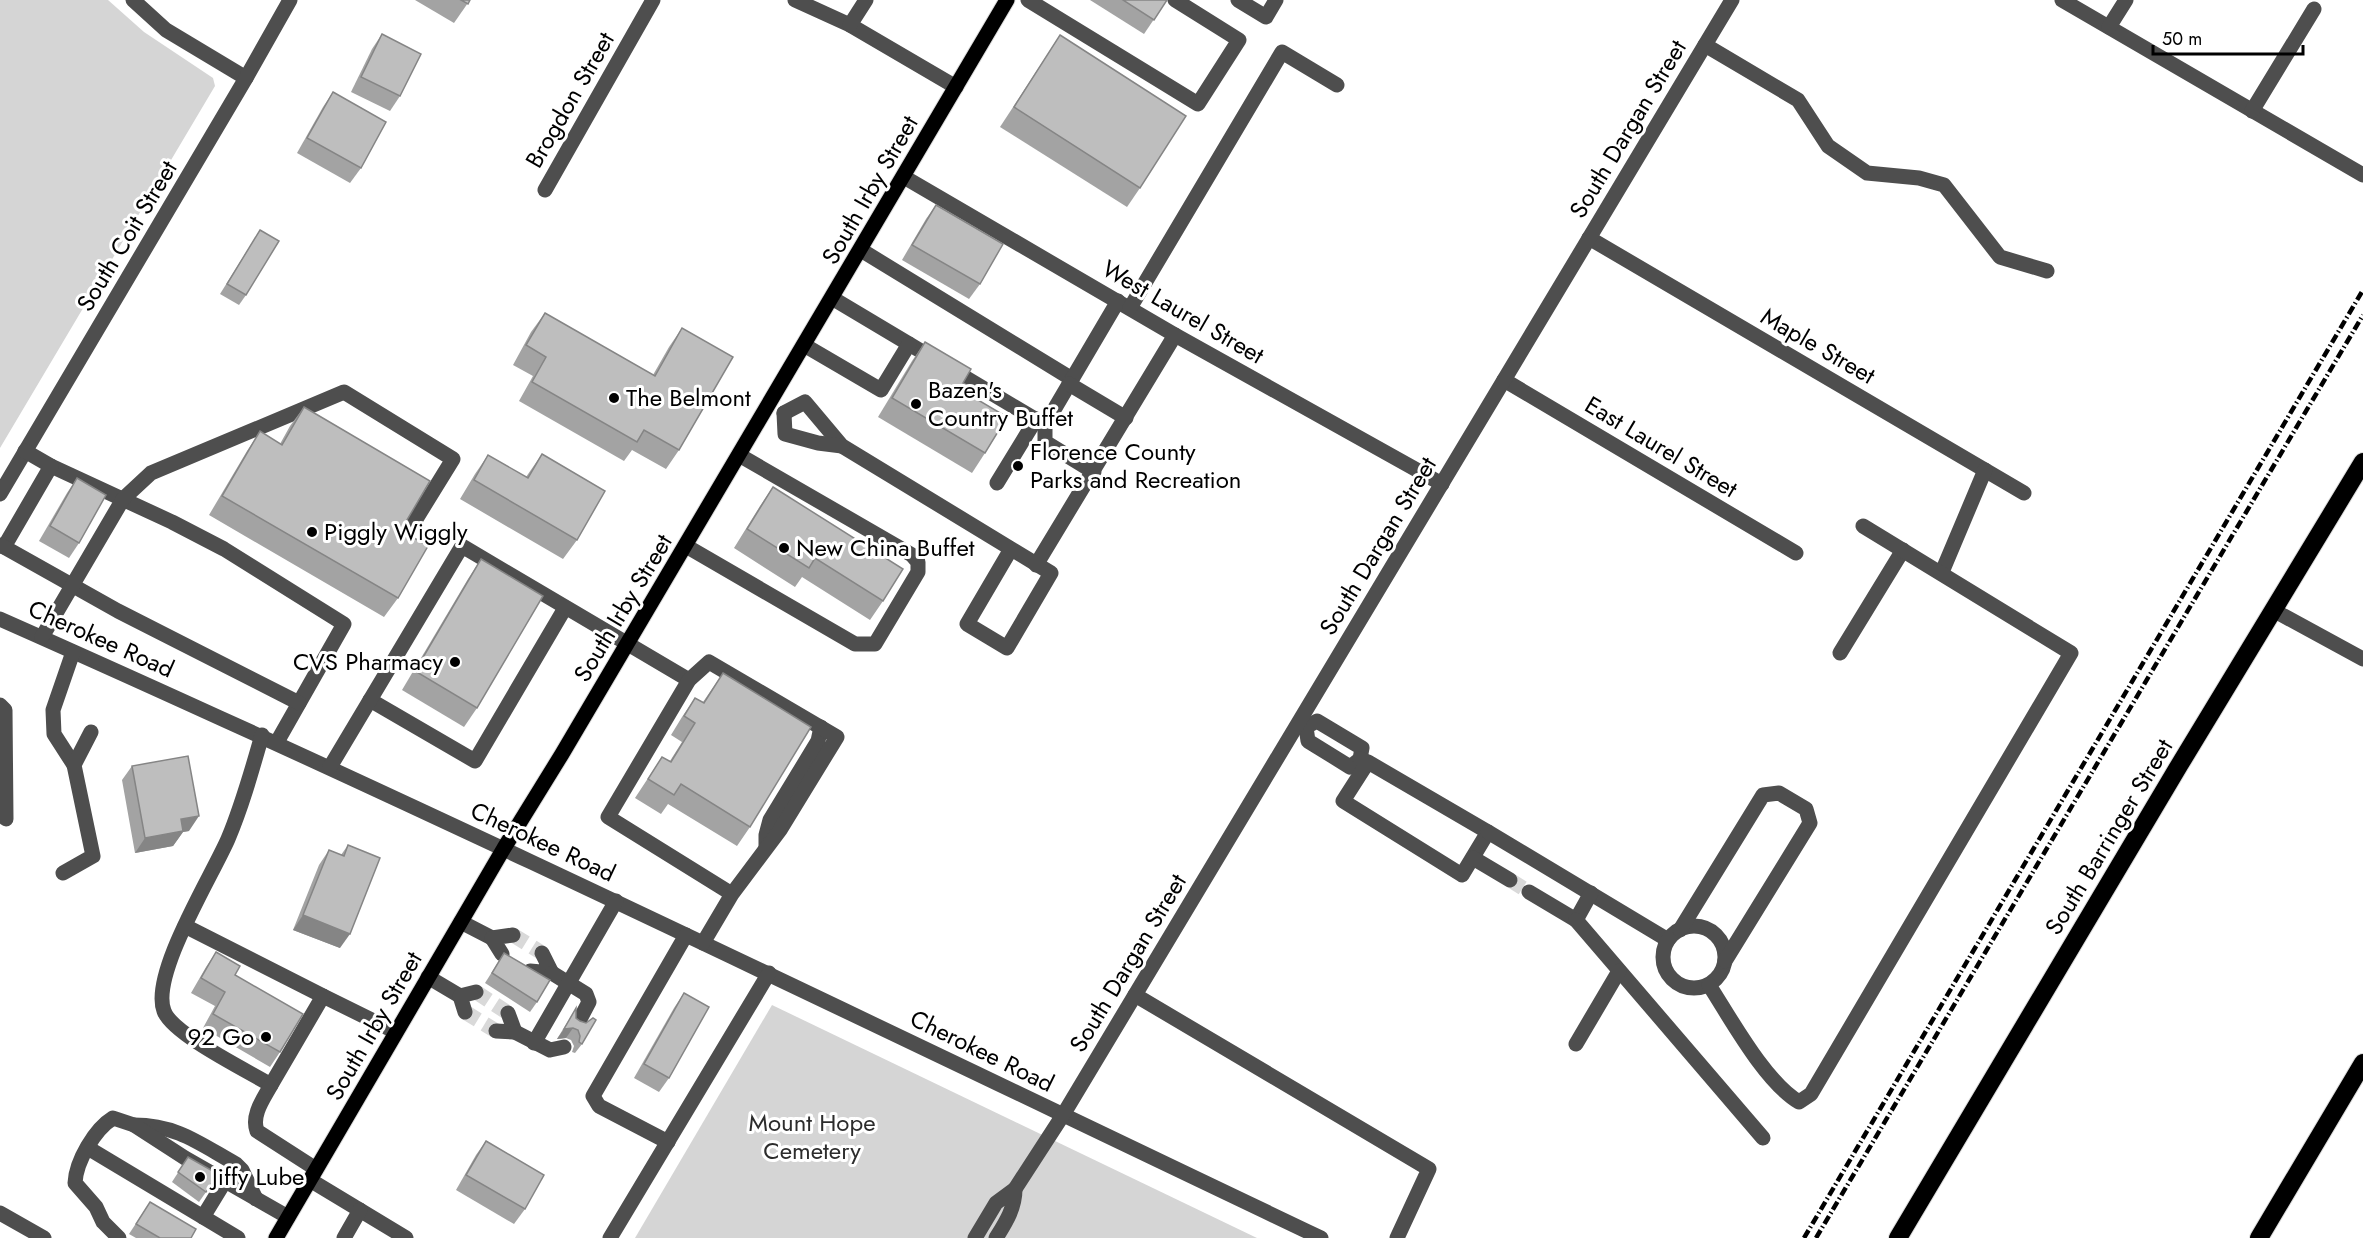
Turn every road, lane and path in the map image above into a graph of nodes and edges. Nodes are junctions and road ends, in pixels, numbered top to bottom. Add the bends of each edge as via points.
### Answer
1 (133, 0) edge
2 (290, 0) edge
3 (653, 0) edge
4 (795, 0) edge
5 (866, 0) edge
6 (1029, 0) edge
7 (1175, 0) edge
8 (1238, 0) edge
9 (1276, 0) edge
10 (1732, 0) edge
11 (2062, 0) edge
12 (2126, 0) edge
13 (1004, 1) edge
14 (2314, 9) dead end
15 (850, 26) junction
16 (2109, 27) junction
17 (1705, 45) junction
18 (246, 78) junction
19 (1337, 85) dead end
20 (956, 87) junction
21 (2252, 111) junction
22 (2363, 175) edge
23 (904, 177) junction
24 (545, 190) dead end
25 (1589, 238) junction
26 (861, 250) junction
27 (2047, 271) dead end
28 (832, 298) junction
29 (1124, 304) junction
30 (1175, 335) junction
31 (909, 344) junction
32 (804, 345) junction
33 (1504, 380) junction
34 (1071, 382) junction
35 (769, 404) junction
36 (784, 412) junction
37 (1126, 418) junction
38 (1041, 422) junction
39 (842, 446) junction
40 (25, 452) junction
41 (739, 455) junction
42 (2363, 462) edge
43 (51, 466) junction
44 (1985, 470) junction
45 (1094, 472) junction
46 (997, 483) dead end
47 (1442, 484) junction
48 (2024, 493) dead end
49 (0, 494) edge
50 (123, 499) junction
51 (1863, 526) dead end
52 (400, 545) edge
53 (2, 546) edge
54 (686, 546) junction
55 (1011, 549) junction
56 (1903, 550) junction
57 (1796, 553) dead end
58 (1036, 565) junction
59 (1942, 572) junction
60 (71, 587) junction
61 (565, 608) junction
62 (2273, 610) junction
63 (0, 619) edge
64 (42, 637) junction
65 (627, 645) junction
66 (74, 652) junction
67 (1840, 653) dead end
68 (2363, 659) edge
69 (689, 680) junction
70 (370, 700) junction
71 (299, 702) junction
72 (0, 705) edge
73 (1302, 725) junction
74 (91, 732) dead end
75 (262, 735) junction
76 (277, 742) junction
77 (1364, 761) junction
78 (74, 765) junction
79 (330, 766) junction
80 (6, 819) dead end
81 (1488, 832) junction
82 (504, 848) junction
83 (1473, 858) junction
84 (63, 873) dead end
85 (1510, 880) tunnel mouth
86 (1529, 892) tunnel mouth
87 (1591, 893) junction
88 (732, 894) junction
89 (616, 902) junction
90 (1576, 920) junction
91 (461, 922) junction
92 (185, 926) junction
93 (513, 935) tunnel mouth
94 (686, 935) junction
95 (1674, 935) junction
96 (492, 938) junction
97 (703, 943) junction
98 (542, 953) tunnel mouth
99 (502, 954) edge
100 (1725, 961) junction
101 (530, 971) edge
102 (1619, 971) junction
103 (552, 973) junction
104 (769, 973) junction
105 (428, 977) junction
106 (568, 983) junction
107 (1709, 985) junction
108 (476, 992) dead end
109 (1135, 995) junction
110 (323, 996) junction
111 (460, 996) junction
112 (465, 1012) tunnel mouth
113 (508, 1013) tunnel mouth
114 (578, 1023) edge
115 (496, 1031) tunnel mouth
116 (396, 1032) junction
117 (515, 1032) junction
118 (534, 1043) junction
119 (1575, 1044) dead end
120 (564, 1047) dead end
121 (2363, 1063) edge
122 (271, 1085) junction
123 (1063, 1115) junction
124 (134, 1125) junction
125 (1763, 1138) dead end
126 (668, 1142) junction
127 (88, 1148) junction
128 (313, 1175) junction
129 (225, 1181) junction
130 (1015, 1189) junction
131 (256, 1199) junction
132 (360, 1210) junction
133 (0, 1213) edge
134 (288, 1217) junction
135 (203, 1218) junction
136 (400, 1236) edge
137 (44, 1238) edge
138 (119, 1238) edge
139 (238, 1238) edge
140 (276, 1238) edge
141 (344, 1238) edge
142 (610, 1238) edge
143 (975, 1238) edge
144 (996, 1238) edge
145 (1321, 1238) edge
146 (1397, 1238) edge
147 (1899, 1238) edge
148 (2259, 1238) edge

1 - 18 street via 165,30
2 - 18 street, South Coit Street
3 - 24 street, Brogdon Street
4 - 15 street
5 - 15 street
6 - 7 street via 1198,104 1239,40
8 - 9 street via 1266,17
10 - 17 street, South Dargan Street
11 - 16 street
12 - 16 street
13 - 20 main road, South Irby Street
14 - 21 street
15 - 20 street
16 - 21 street
17 - 25 street, South Dargan Street
17 - 27 street via 1797,100 1828,146 1867,173 1919,178 1944,185 2000,257
18 - 40 street, South Coit Street
19 - 29 street via 1282,52
20 - 23 main road, South Irby Street
21 - 22 street
23 - 26 main road, South Irby Street
23 - 29 street, West Laurel Street
25 - 33 street, South Dargan Street
25 - 44 street, Maple Street
26 - 28 main road, South Irby Street
26 - 34 street
28 - 31 street
28 - 32 main road, South Irby Street
29 - 30 street, West Laurel Street
29 - 34 street
30 - 37 street
30 - 47 street, West Laurel Street
31 - 32 street via 881,390
31 - 38 street
32 - 35 main road, South Irby Street
33 - 47 street, South Dargan Street
33 - 57 street, East Laurel Street
34 - 37 street
34 - 38 street
35 - 36 street
35 - 41 main road, South Irby Street
36 - 39 street via 785,434
36 - 39 street via 806,402
37 - 45 street
38 - 45 street via 1045,442
38 - 46 street
39 - 55 street
40 - 43 street
40 - 49 street, South Coit Street
41 - 54 main road, South Irby Street
41 - 54 street via 912,555 918,562 918,572 875,644 855,644
42 - 62 highway, South Barringer Street
43 - 50 street
43 - 53 street
44 - 48 street, Maple Street
44 - 59 street
45 - 58 street
47 - 73 street, South Dargan Street
50 - 52 street via 151,473 344,392 453,459
50 - 60 street
50 - 71 street via 224,549 344,624
51 - 56 street
53 - 60 street
54 - 65 main road, South Irby Street
55 - 58 street
55 - 58 street via 967,624 1007,648 1051,573
56 - 59 street
56 - 67 street
59 - 107 street via 2071,653 1811,1094 1799,1102 1786,1095 1752,1052
60 - 64 street
60 - 71 street
61 - 65 street
61 - 70 street via 475,761
61 - 70 street via 462,546
62 - 68 street
62 - 147 highway, South Barringer Street
63 - 64 street, Cherokee Road
64 - 66 street, Cherokee Road
65 - 69 street
65 - 82 main road, South Irby Street
66 - 75 street, Cherokee Road
66 - 78 street via 52,710 54,734
69 - 88 street via 608,817
69 - 88 street via 709,662 837,737
70 - 79 street
71 - 76 street
72 - 80 street via 5,710
73 - 77 street via 1317,721 1362,748
73 - 77 street via 1308,741 1350,767
73 - 109 street, South Dargan Street
74 - 78 street
75 - 76 street, Cherokee Road
75 - 92 street via 228,839
76 - 79 street, Cherokee Road
77 - 81 street
77 - 83 street via 1343,801 1462,875
78 - 84 street via 93,856
79 - 82 street, Cherokee Road
81 - 83 street
81 - 87 street
82 - 89 street, Cherokee Road
82 - 91 main road, South Irby Street
83 - 85 street
86 - 90 street
87 - 90 street
87 - 95 street
88 - 97 street
89 - 94 street, Cherokee Road
89 - 106 street
90 - 102 street
91 - 96 street
91 - 105 main road, South Irby Street
92 - 110 street
92 - 122 street via 161,992 164,1012 178,1030
93 - 96 street
94 - 97 street, Cherokee Road
94 - 126 street via 593,1096 599,1106
95 - 100 street via 1689,926 1708,929 1722,942
95 - 100 street via 1764,795 1779,793 1806,808 1810,823
95 - 107 street via 1664,949 1663,959 1671,978 1689,988
96 - 99 street
97 - 104 street, Cherokee Road
98 - 103 street
100 - 107 street via 1723,971
101 - 103 street
102 - 119 street
102 - 125 street
103 - 106 street
104 - 123 street, Cherokee Road
104 - 126 street
105 - 111 street
105 - 116 main road, South Irby Street
106 - 114 street via 586,994 589,1002
106 - 118 street
108 - 111 street
109 - 123 street, South Dargan Street
109 - 146 street via 1429,1169
110 - 116 street
110 - 122 street
111 - 112 street
113 - 117 street
115 - 117 street
116 - 128 main road, South Irby Street
117 - 118 street
118 - 120 street via 550,1050
121 - 148 highway
122 - 128 street via 256,1114 257,1131
123 - 130 street, South Dargan Street
123 - 145 street, Cherokee Road
124 - 127 street via 113,1118 104,1123
124 - 129 street
124 - 131 street via 168,1128 237,1164
126 - 142 street
127 - 135 street
127 - 138 street via 75,1173 75,1183
128 - 132 street
128 - 134 main road, South Irby Street
129 - 131 street
129 - 135 street
130 - 143 street via 996,1203
130 - 144 street via 1011,1213
131 - 134 street
132 - 136 street
132 - 141 street
133 - 137 street
134 - 140 main road, South Irby Street
135 - 139 street

